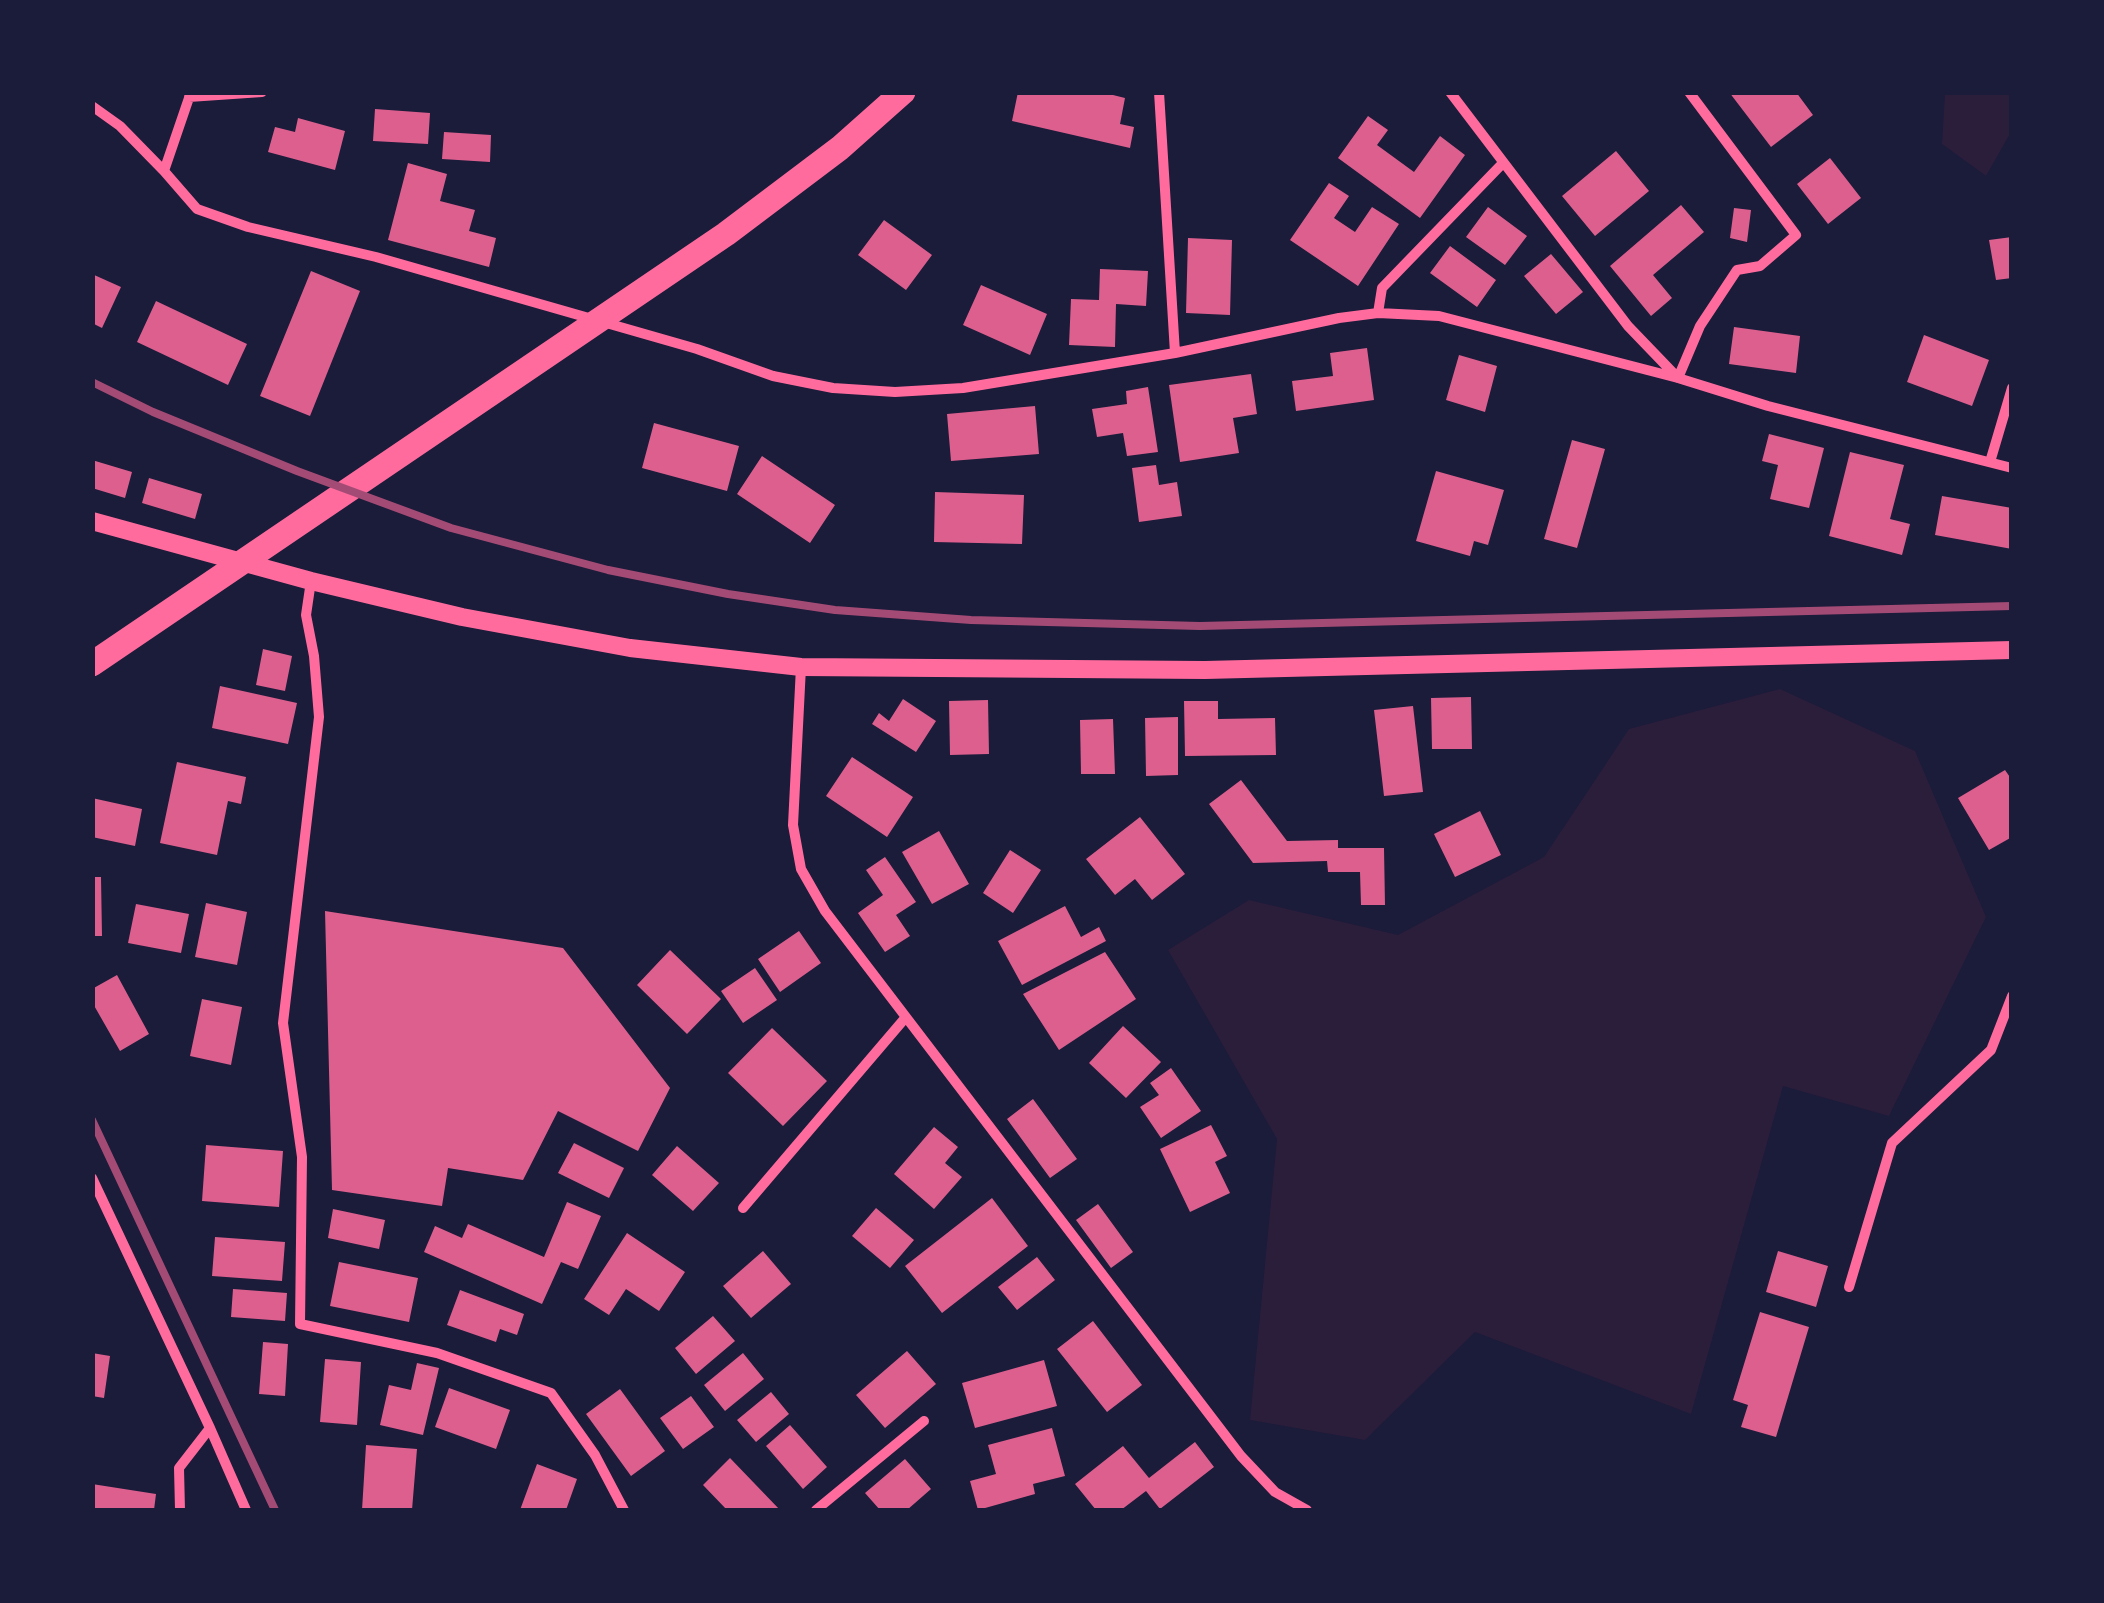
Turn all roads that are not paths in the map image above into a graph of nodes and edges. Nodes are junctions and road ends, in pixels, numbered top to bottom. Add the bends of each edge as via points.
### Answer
1 (262, 92) edge
2 (903, 92) edge
3 (1159, 92) edge
4 (1450, 92) edge
5 (1689, 92) edge
6 (190, 95) edge
7 (92, 106) edge
8 (1503, 163) junction
9 (164, 171) junction
10 (1378, 313) junction
11 (1175, 353) junction
12 (1678, 378) junction
13 (2012, 388) edge
14 (1990, 462) junction
15 (2012, 468) edge
16 (92, 520) edge
17 (310, 581) junction
18 (2012, 650) edge
19 (92, 664) edge
20 (801, 667) junction
21 (2012, 996) edge
22 (906, 1017) junction
23 (92, 1178) edge
24 (92, 1206) edge
25 (106, 1208) junction
26 (744, 1208) dead end
27 (1848, 1286) dead end
28 (924, 1422) dead end
29 (210, 1428) junction
30 (180, 1510) edge
31 (246, 1510) edge
32 (624, 1510) edge
33 (816, 1510) edge
34 (1307, 1510) edge

1 - 6 street
2 - 19 highway via 726,234
3 - 11 street
4 - 8 street
5 - 12 street via 1796,235 1760,266 1737,270 1700,326
6 - 9 street
7 - 9 street
8 - 10 street via 1382,288
8 - 12 street via 1628,326
9 - 11 street via 197,209 248,227 376,257 833,388 963,388
10 - 11 street
10 - 12 street via 1438,316
12 - 14 street
13 - 14 street
14 - 15 street
16 - 17 street
17 - 20 street via 462,618 630,648
17 - 32 street via 306,616 319,717 283,1023 302,1157 300,1324 437,1353 552,1393
18 - 20 street via 1205,670
20 - 22 street via 793,825 802,869
21 - 27 street via 1991,1050 1892,1142
22 - 26 street
22 - 34 street via 1241,1456 1275,1492
23 - 25 street
24 - 25 street
25 - 29 street
28 - 33 street
29 - 30 street via 178,1468
29 - 31 street

